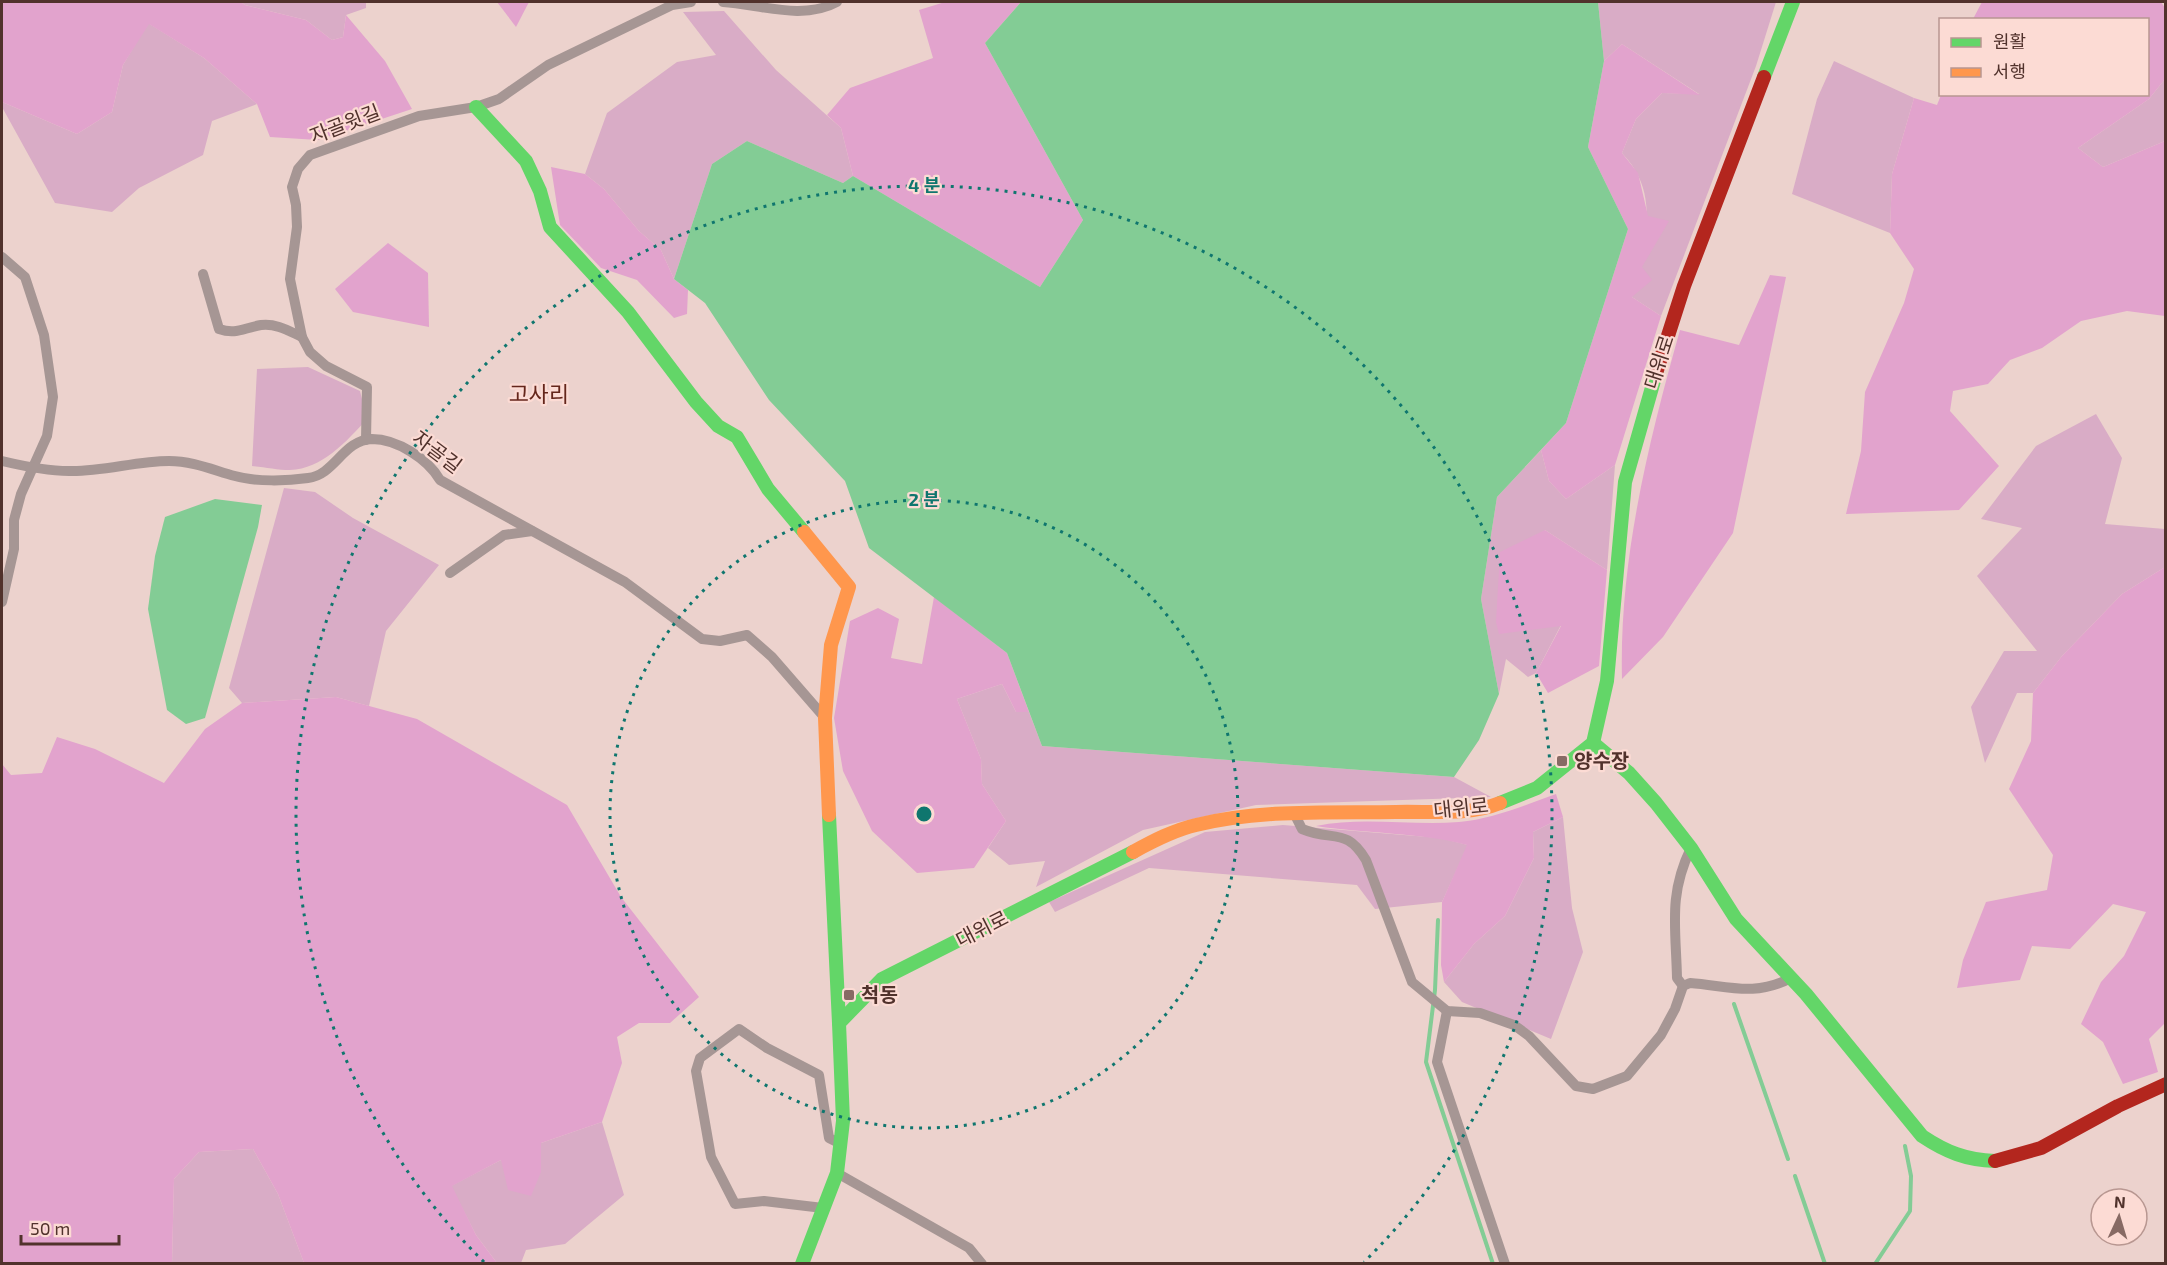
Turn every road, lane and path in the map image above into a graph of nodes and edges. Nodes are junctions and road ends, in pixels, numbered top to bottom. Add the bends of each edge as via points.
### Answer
1 (691, 2) edge
2 (723, 2) edge
3 (837, 2) edge
4 (1793, 2) edge
5 (476, 107) junction
6 (2, 258) edge
7 (203, 274) dead end
8 (302, 338) junction
9 (366, 440) junction
10 (2, 460) edge
11 (33, 467) junction
12 (532, 531) junction
13 (450, 573) dead end
14 (2, 602) edge
15 (825, 718) junction
16 (1593, 743) junction
17 (1294, 813) junction
18 (1691, 848) junction
19 (1791, 978) junction
20 (1683, 986) junction
21 (1446, 1011) junction
22 (839, 1023) junction
23 (2166, 1084) edge
24 (839, 1143) junction
25 (837, 1173) junction
26 (824, 1208) junction
27 (802, 1263) edge
28 (982, 1263) edge
29 (1505, 1263) edge

1 - 5 street, 자골윗길 via 672,5 548,65 499,99
2 - 3 street via 790,10 814,9
4 - 16 main road, 대위로 via 1684,286 1643,414 1625,482 1607,681
5 - 8 street, 자골윗길 via 419,116 310,155 298,169 292,187 297,227 290,279
5 - 15 main road via 526,161 550,227 628,312 696,402 718,426 737,437 768,489 849,587 831,645
6 - 11 street via 25,277 49,359 52,407 47,436
7 - 8 street via 219,329 231,333 263,325 282,327
8 - 9 street, 자골윗길 via 310,352 326,366 368,387
9 - 11 street via 340,454 312,478 237,477 190,462 168,461 70,471
9 - 12 street, 자골길 via 393,442 433,468 440,480
10 - 11 street
11 - 14 street via 14,520 14,549
12 - 13 street via 504,535
12 - 15 street, 자골길 via 625,582 702,639 747,635 772,657
15 - 22 main road
16 - 17 main road, 대위로 via 1537,788 1470,811
16 - 18 main road via 1629,773
17 - 21 street via 1302,829 1357,844 1412,982
17 - 22 main road, 대위로 via 1221,820 1164,836 882,980
18 - 19 main road via 1736,919
18 - 20 street via 1679,871 1673,915 1677,978
19 - 20 street via 1754,991 1690,983
19 - 23 main road via 1922,1136 1956,1157 1995,1162 2033,1153 2115,1107
20 - 21 street via 1661,1035 1627,1076 1593,1089 1575,1086 1514,1024 1480,1013
21 - 29 street via 1437,1062
22 - 24 main road via 843,1121
24 - 25 main road
24 - 26 street via 829,1138 819,1075 766,1048 739,1029 700,1059 696,1071 711,1158 735,1204 764,1201
25 - 26 main road
25 - 28 street via 969,1248
26 - 27 main road

